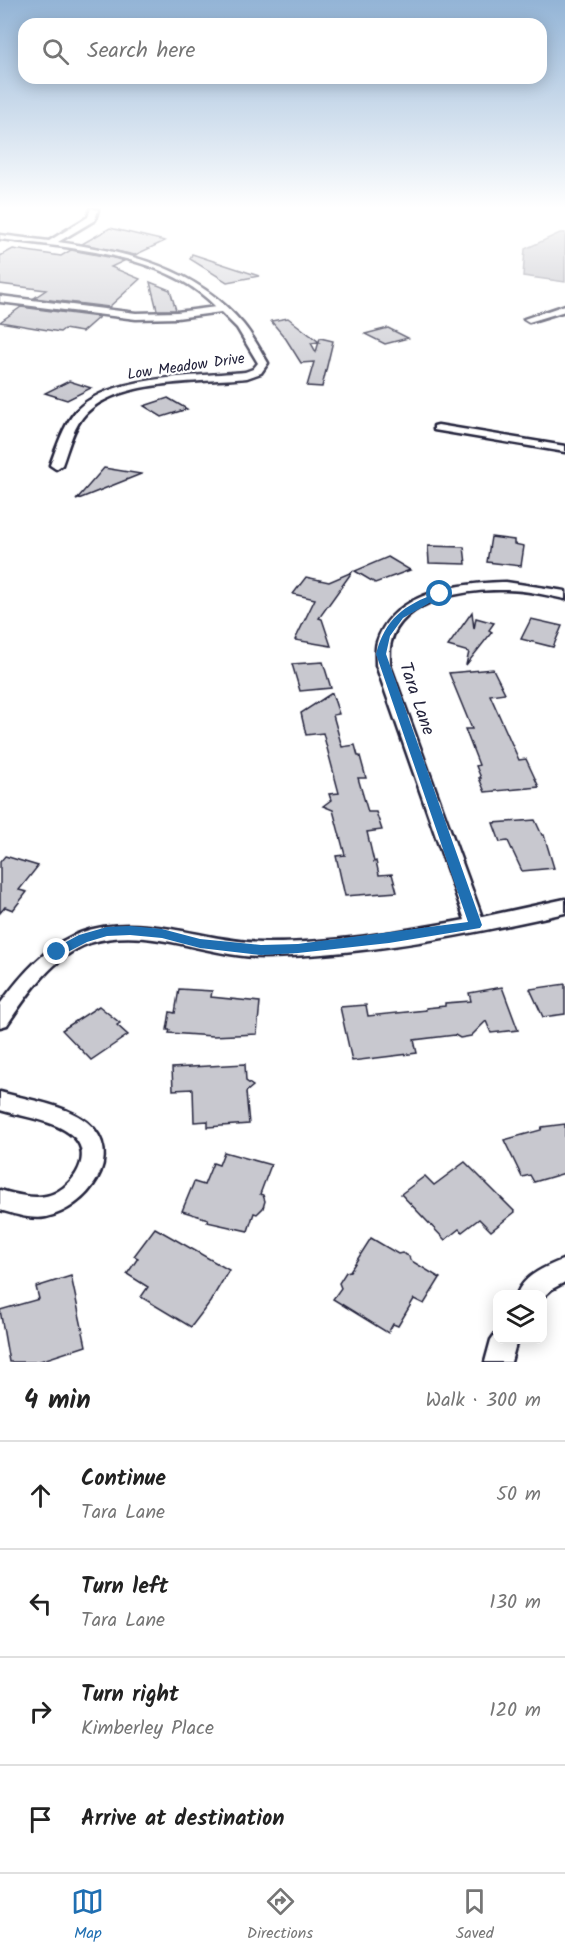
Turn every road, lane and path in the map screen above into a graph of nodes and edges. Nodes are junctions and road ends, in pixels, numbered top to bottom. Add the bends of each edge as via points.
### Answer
1 (171, 272) edge
2 (0, 299) edge
3 (565, 308) edge
4 (222, 309) junction
5 (529, 319) dead end
6 (438, 428) dead end
7 (565, 449) edge
8 (56, 465) dead end
9 (565, 595) edge
10 (565, 906) edge
11 (476, 925) junction
12 (0, 1019) edge
13 (0, 1101) edge
14 (0, 1200) edge
15 (565, 1270) edge
16 (533, 1290) edge
17 (503, 1344) edge
18 (498, 1362) edge

1 - 4 street, Low Meadow Drive via 191,282
2 - 4 street via 136,316
3 - 5 street
4 - 8 street, Low Meadow Drive via 255,346 263,363 257,371 218,379 144,384 118,392 85,409
6 - 7 street
9 - 11 street, Tara Lane via 503,586 440,594 400,616 391,625 382,646 383,664
10 - 11 street
11 - 12 street via 298,949 261,950 200,944 130,930 107,932 83,938 57,952
13 - 14 street via 73,1124 90,1141 94,1160 79,1187 61,1202 24,1207
15 - 16 street
17 - 18 street

